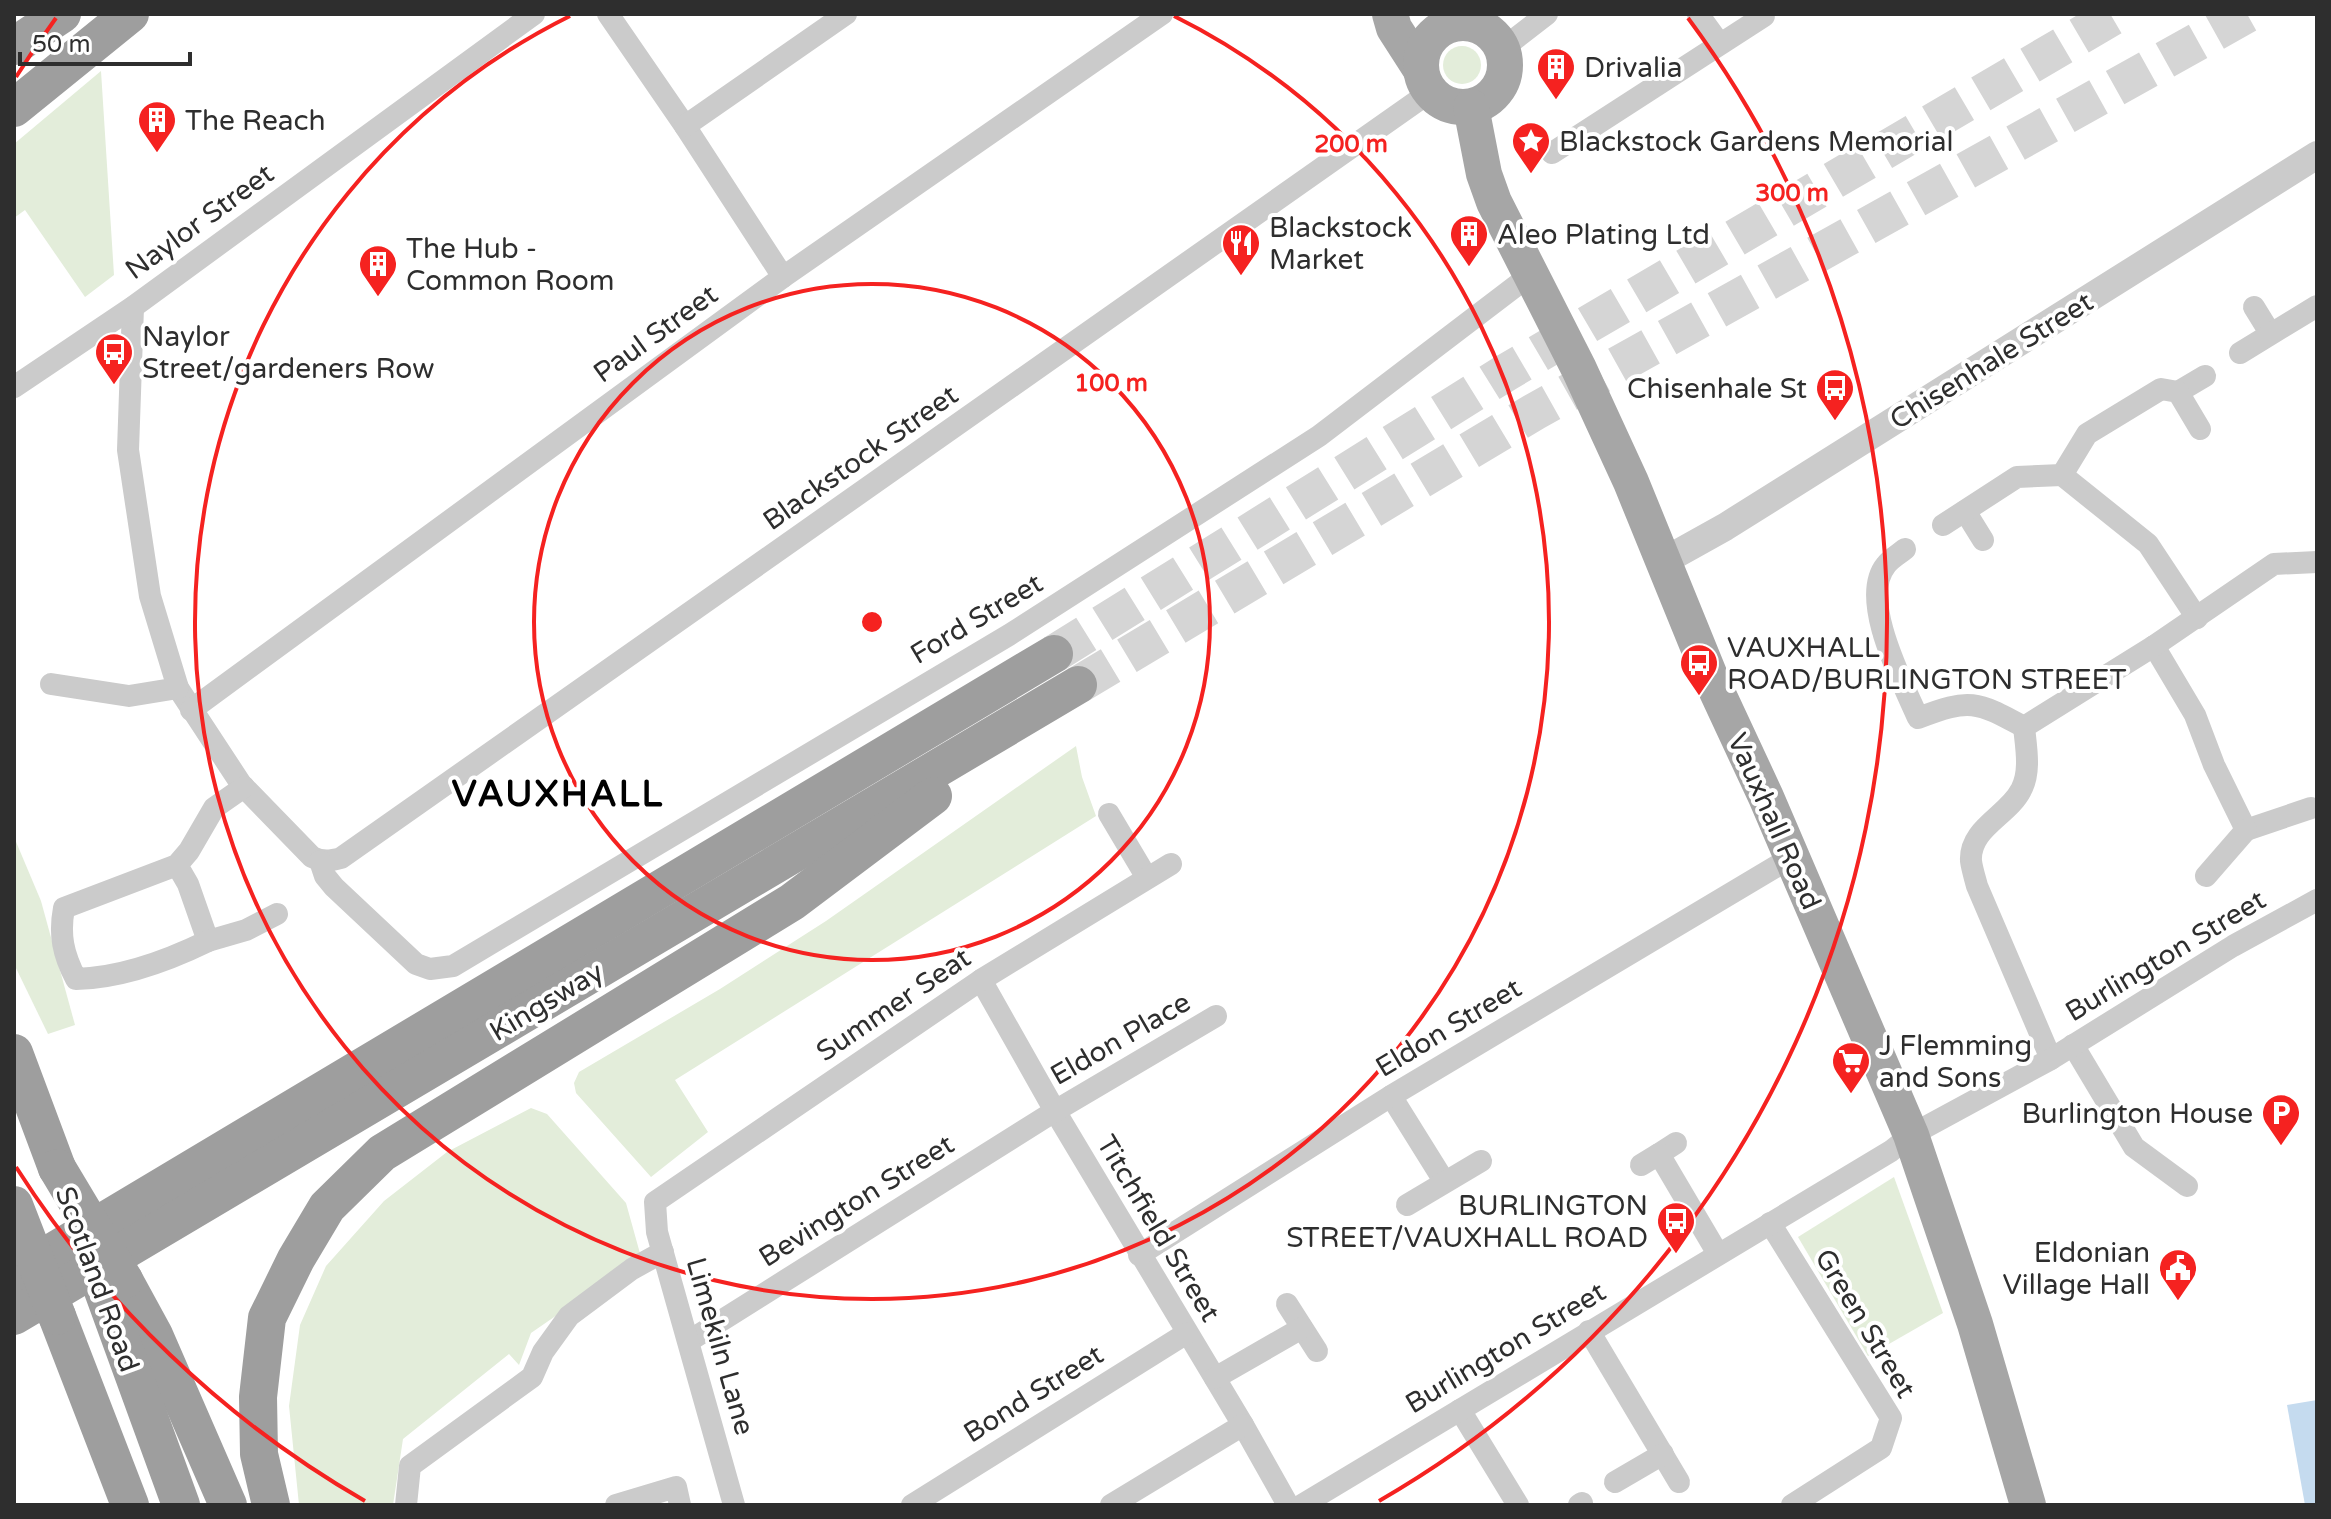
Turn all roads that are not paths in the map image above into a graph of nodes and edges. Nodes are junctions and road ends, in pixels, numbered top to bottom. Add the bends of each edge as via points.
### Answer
1 (62, 14) edge
2 (130, 14) edge
3 (534, 14) edge
4 (608, 14) edge
5 (846, 14) edge
6 (1162, 14) edge
7 (1390, 14) edge
8 (1410, 14) edge
9 (1547, 14) edge
10 (1698, 14) edge
11 (1764, 16) dead end
12 (1457, 24) junction
13 (1719, 43) junction
14 (14, 46) edge
15 (1502, 49) junction
16 (1426, 81) junction
17 (1471, 107) junction
18 (14, 108) edge
19 (685, 126) junction
20 (1552, 153) dead end
21 (2317, 155) edge
22 (1529, 276) junction
23 (783, 277) junction
24 (2317, 306) edge
25 (133, 307) junction
26 (2254, 307) dead end
27 (2270, 333) junction
28 (2240, 353) dead end
29 (2205, 376) dead end
30 (14, 387) edge
31 (2178, 392) junction
32 (2200, 429) dead end
33 (2062, 475) junction
34 (1965, 511) junction
35 (1943, 525) dead end
36 (1983, 540) dead end
37 (1905, 549) dead end
38 (1664, 561) junction
39 (2317, 562) edge
40 (2197, 618) junction
41 (2154, 646) junction
42 (1054, 654) tunnel mouth
43 (51, 684) dead end
44 (178, 688) junction
45 (191, 710) junction
46 (2024, 727) junction
47 (244, 787) junction
48 (2311, 808) dead end
49 (1109, 814) dead end
50 (2246, 830) junction
51 (1792, 857) junction
52 (320, 861) junction
53 (1171, 864) dead end
54 (177, 865) junction
55 (2206, 876) dead end
56 (1147, 878) junction
57 (2317, 900) edge
58 (277, 914) dead end
59 (208, 941) junction
60 (981, 980) junction
61 (1216, 1016) dead end
62 (2073, 1045) junction
63 (14, 1053) edge
64 (2051, 1059) junction
65 (1391, 1096) junction
66 (1055, 1111) junction
67 (1911, 1135) junction
68 (1659, 1154) dead end
69 (1481, 1161) dead end
70 (1444, 1181) junction
71 (2187, 1186) dead end
72 (655, 1202) joint
73 (14, 1205) edge
74 (1407, 1205) dead end
75 (1770, 1223) junction
76 (663, 1252) junction
77 (1718, 1254) junction
78 (1139, 1255) junction
79 (14, 1275) edge
80 (113, 1284) junction
81 (1287, 1304) dead end
82 (14, 1316) edge
83 (1302, 1328) junction
84 (1589, 1331) junction
85 (1187, 1333) junction
86 (689, 1341) junction
87 (1317, 1351) dead end
88 (1215, 1378) junction
89 (1460, 1410) junction
90 (1243, 1425) junction
91 (1663, 1454) junction
92 (1615, 1482) dead end
93 (1679, 1482) dead end
94 (126, 1496) edge
95 (181, 1505) edge
96 (228, 1505) edge
97 (271, 1505) edge
98 (406, 1505) edge
99 (616, 1505) edge
100 (680, 1505) edge
101 (734, 1505) edge
102 (912, 1505) edge
103 (1111, 1505) edge
104 (1288, 1505) edge
105 (1302, 1505) edge
106 (1518, 1505) edge
107 (1792, 1505) edge
108 (2028, 1505) edge

1 - 14 highway
2 - 18 highway
3 - 25 street, Naylor Street
4 - 19 street
5 - 19 street
6 - 23 street, Paul Street
7 - 16 main road
8 - 12 main road
9 - 15 street
10 - 13 street
11 - 13 street
12 - 15 main road via 1483,28
12 - 16 main road via 1426,45
13 - 20 street
15 - 17 main road via 1502,83 1483,103
16 - 17 main road via 1450,105
16 - 52 street, Blackstock Street via 341,858
17 - 22 main road, Vauxhall Road via 1484,174
19 - 23 street
21 - 38 street, Chisenhale Street
22 - 38 main road, Vauxhall Road via 1598,409
22 - 52 street, Ford Street via 1319,436 1009,635 453,966 430,969 416,964 334,887
23 - 45 street, Paul Street
24 - 27 street
25 - 30 street, Naylor Street
25 - 44 street via 128,450 150,596
26 - 27 street
27 - 28 street
29 - 31 street
31 - 32 street
31 - 33 street via 2161,389 2087,434
33 - 34 street via 2017,477
33 - 40 street via 2148,544
34 - 35 street
34 - 36 street
37 - 46 street via 1884,566 1877,607 1918,718 1967,704 1986,707
38 - 51 main road, Vauxhall Road
39 - 40 street via 2274,564
40 - 41 street
41 - 46 street
41 - 50 street via 2195,715
42 - 79 highway, Kingsway
43 - 44 street via 129,696
44 - 45 street
45 - 47 street
46 - 64 street via 2027,773 2022,789 1982,830 1971,859 1977,886
47 - 52 street
47 - 54 street via 214,808
48 - 50 street
49 - 56 street
50 - 55 street
51 - 65 street, Eldon Street
51 - 67 main road, Vauxhall Road
53 - 56 street, Summer Seat
54 - 59 street
54 - 59 street via 64,908 62,946 76,979 103,979
56 - 60 street, Summer Seat
57 - 62 street, Burlington Street
58 - 59 street
60 - 66 street, Titchfield Street
60 - 72 street, Summer Seat
61 - 66 street, Eldon Place
62 - 64 street, Burlington Street
62 - 71 street via 2134,1147
63 - 80 highway, Scotland Road, bridge via 57,1168
64 - 67 street, Burlington Street
65 - 70 street
65 - 78 street, Eldon Street
66 - 78 street, Titchfield Street
66 - 86 street, Bevington Street
67 - 75 street, Burlington Street
67 - 108 main road, Vauxhall Road via 1975,1324
68 - 77 street
69 - 70 street
70 - 74 street
72 - 76 street, Limekiln Lane
73 - 94 highway, Scotland Road, bridge
75 - 77 street, Burlington Street
75 - 107 street, Green Street via 1891,1418 1881,1448
76 - 86 street, Limekiln Lane
76 - 98 street via 569,1316 532,1377 410,1466
77 - 84 street, Burlington Street
78 - 85 street, Titchfield Street
80 - 95 highway, Scotland Road
80 - 96 highway via 154,1335
81 - 83 street
82 - 97 highway, Kingsway via 1078,685 792,902 382,1153 327,1207 267,1318 258,1397 259,1454
83 - 87 street
83 - 88 street
84 - 89 street, Burlington Street
84 - 91 street
85 - 88 street, Titchfield Street
85 - 102 street, Bond Street
86 - 101 street, Limekiln Lane
88 - 90 street, Titchfield Street
89 - 105 street, Burlington Street
89 - 106 street
90 - 103 street
90 - 104 street, Titchfield Street
91 - 92 street
91 - 93 street
99 - 100 street via 676,1487

